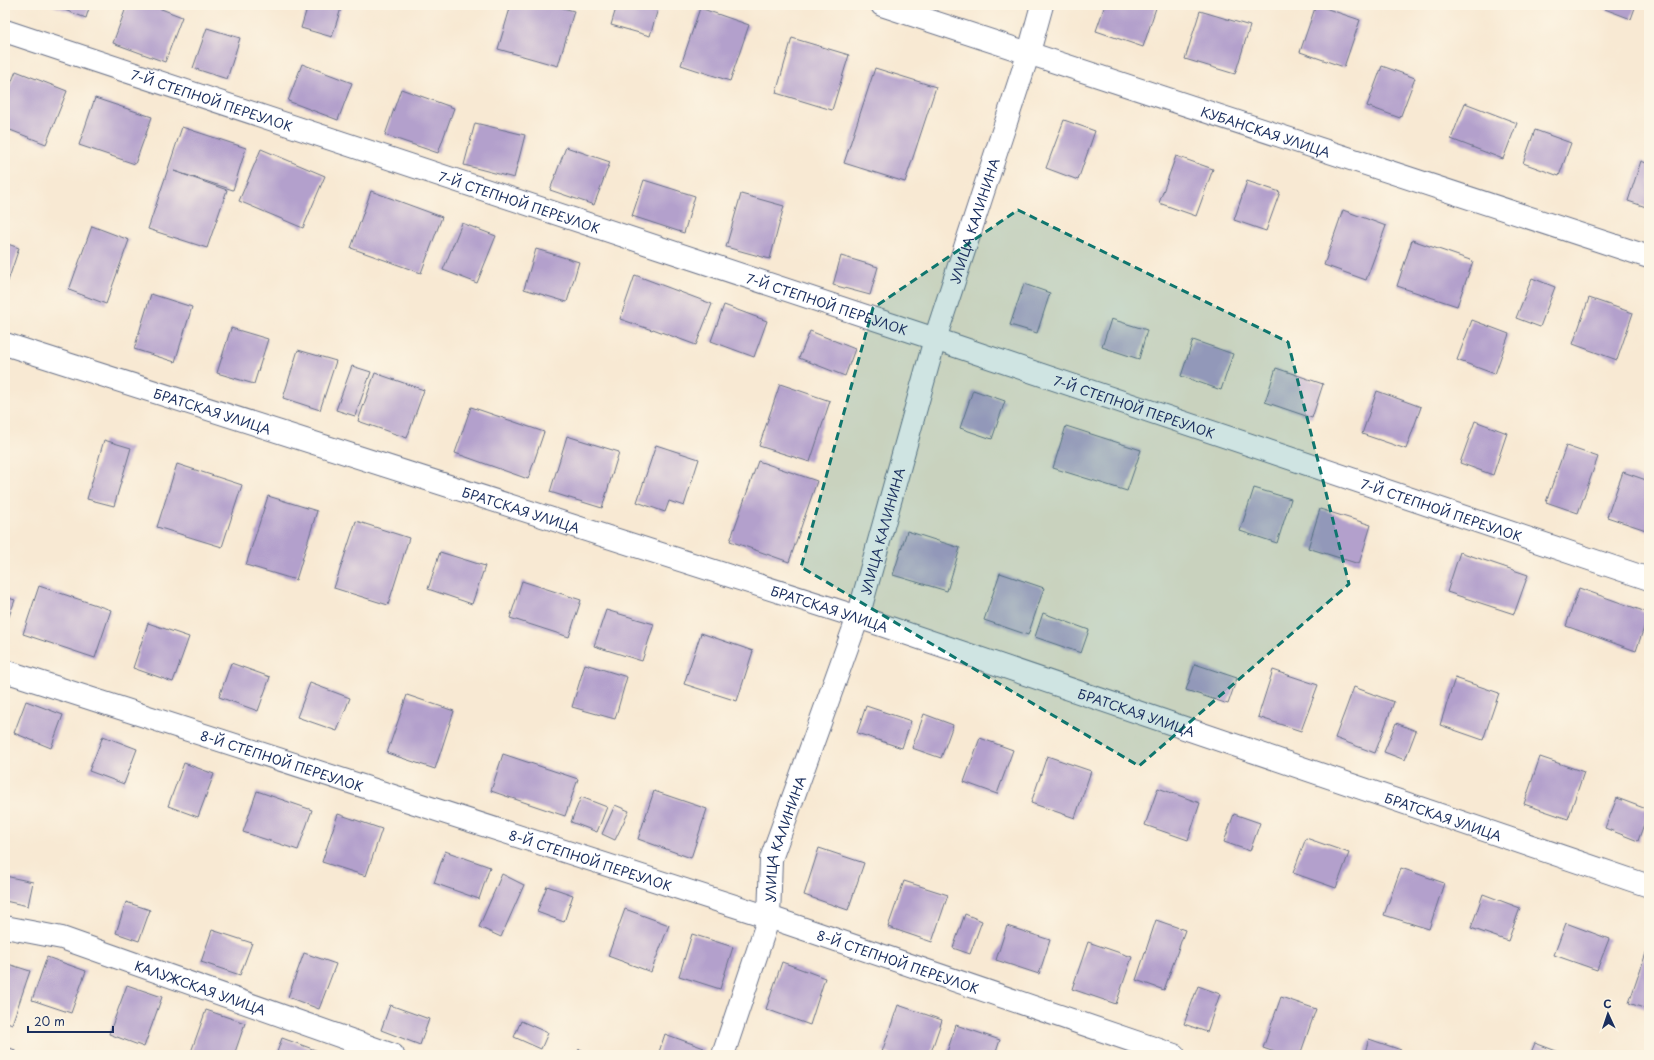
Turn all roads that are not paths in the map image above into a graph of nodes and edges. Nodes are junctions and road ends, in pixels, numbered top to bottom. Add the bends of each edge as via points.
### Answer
1 (882, 5) edge
2 (1042, 5) edge
3 (5, 31) edge
4 (1029, 52) junction
5 (1649, 257) edge
6 (935, 339) junction
7 (5, 344) edge
8 (1649, 579) edge
9 (858, 618) junction
10 (5, 671) edge
11 (1649, 886) edge
12 (769, 916) junction
13 (5, 927) edge
14 (394, 1055) edge
15 (723, 1055) edge
16 (1174, 1055) edge

1 - 4 street, КУБАНСКАЯ УЛИЦА
2 - 4 street, УЛИЦА КАЛИНИНА
3 - 6 street, 7-Й СТЕПНОЙ ПЕРЕУЛОК
4 - 5 street, КУБАНСКАЯ УЛИЦА
4 - 6 street, УЛИЦА КАЛИНИНА
6 - 8 street, 7-Й СТЕПНОЙ ПЕРЕУЛОК
6 - 9 street, УЛИЦА КАЛИНИНА
7 - 9 street, БРАТСКАЯ УЛИЦА
9 - 11 street, БРАТСКАЯ УЛИЦА
9 - 12 street, УЛИЦА КАЛИНИНА via 771,860
10 - 12 street, 8-Й СТЕПНОЙ ПЕРЕУЛОК
12 - 15 street, УЛИЦА КАЛИНИНА
12 - 16 street, 8-Й СТЕПНОЙ ПЕРЕУЛОК
13 - 14 street, КАЛУЖСКАЯ УЛИЦА via 62,938

